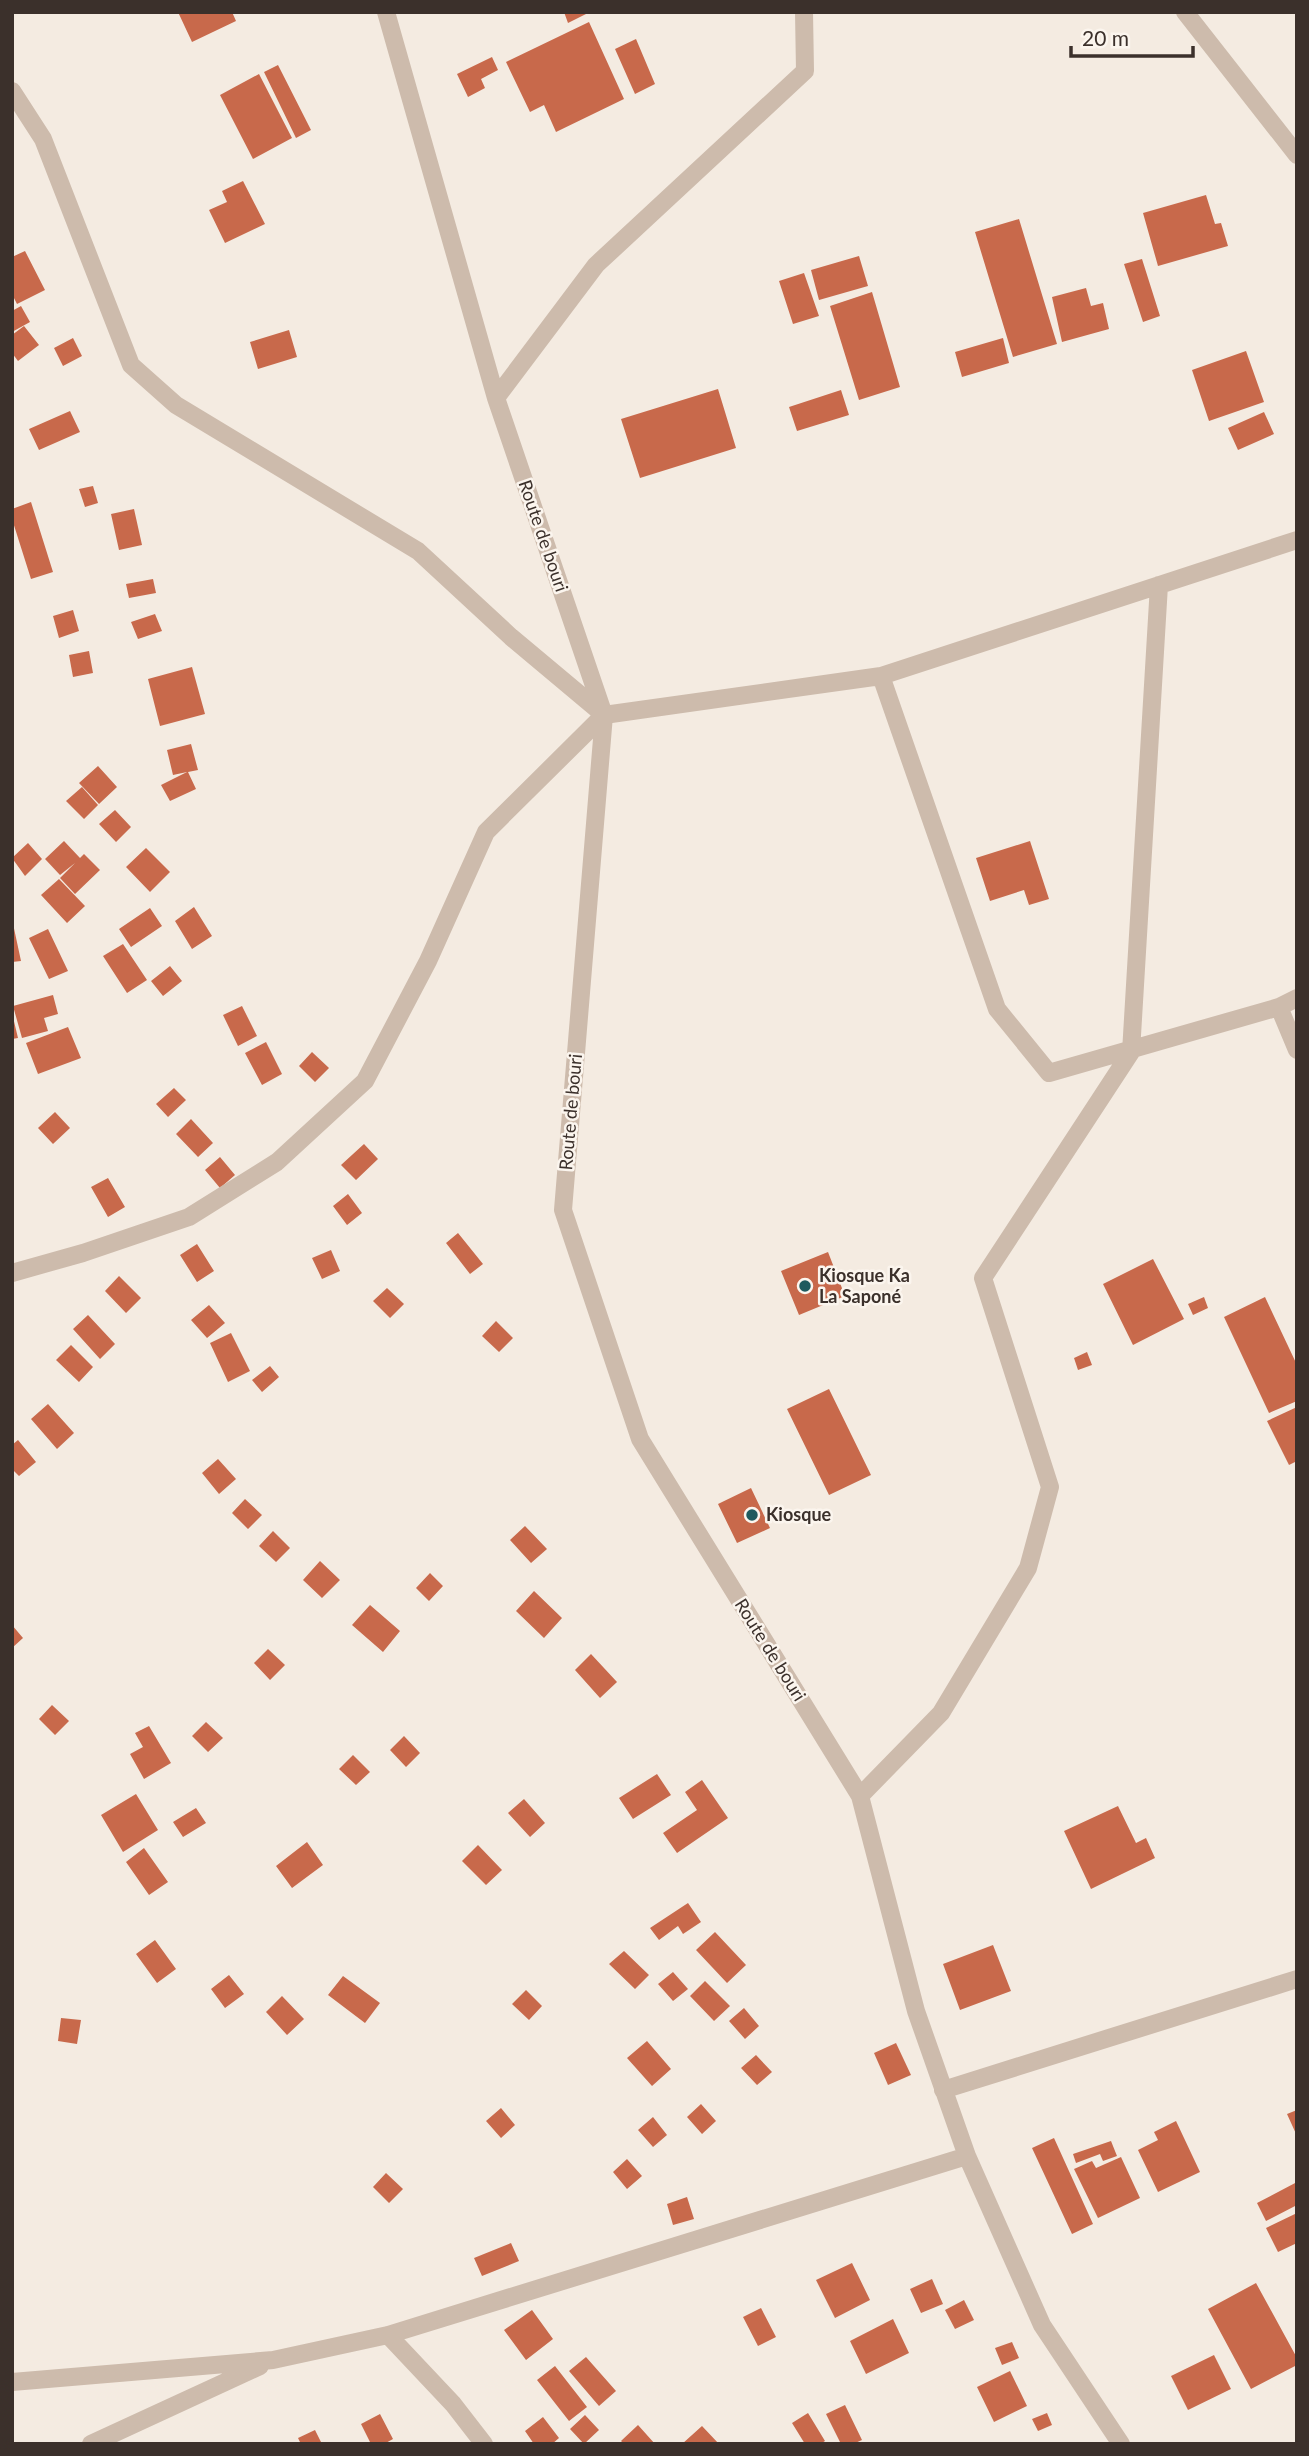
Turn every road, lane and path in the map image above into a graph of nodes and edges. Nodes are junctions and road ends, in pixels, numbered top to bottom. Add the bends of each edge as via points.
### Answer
1 (386, 12) edge
2 (804, 12) edge
3 (1185, 12) edge
4 (12, 91) edge
5 (1297, 155) edge
6 (496, 398) junction
7 (1297, 540) edge
8 (1159, 585) junction
9 (881, 676) junction
10 (604, 715) junction
11 (1297, 998) edge
12 (1279, 1007) junction
13 (1297, 1050) edge
14 (1131, 1052) junction
15 (12, 1273) edge
16 (860, 1796) junction
17 (1297, 1979) edge
18 (943, 2090) junction
19 (967, 2156) junction
20 (387, 2335) junction
21 (273, 2360) junction
22 (12, 2382) edge
23 (91, 2444) edge
24 (484, 2444) edge
25 (1121, 2444) edge

1 - 6 street, Route de bouri
2 - 6 street via 805,71 596,265
3 - 5 street
4 - 10 street via 43,139 131,365 176,405 418,551 511,638
6 - 10 street, Route de bouri
7 - 8 street
8 - 9 street
8 - 14 street
9 - 10 street
9 - 14 street via 997,1010 1049,1073
10 - 15 street via 486,832 428,961 366,1081 277,1161 189,1217
10 - 16 street, Route de bouri via 563,1210 640,1439
11 - 12 street
12 - 13 street
12 - 14 street
14 - 16 street via 983,1278 1050,1487 1028,1568 941,1713
16 - 18 street, Route de bouri via 916,2011
17 - 18 street
18 - 19 street, Route de bouri
19 - 20 street
19 - 25 street, Route de bouri via 1042,2325
20 - 21 street
20 - 24 street
21 - 22 street
21 - 23 street

